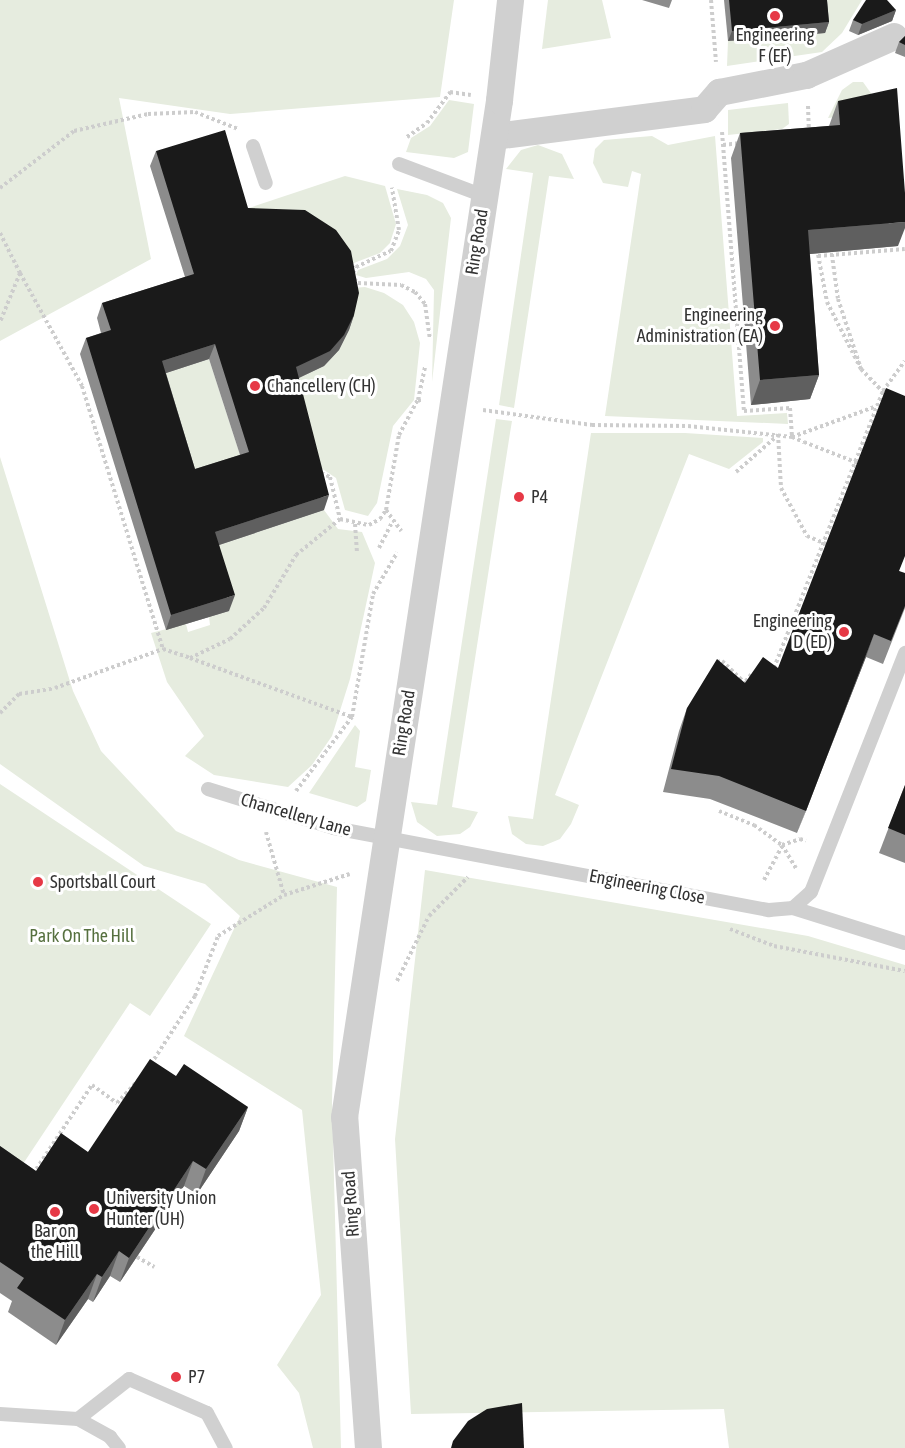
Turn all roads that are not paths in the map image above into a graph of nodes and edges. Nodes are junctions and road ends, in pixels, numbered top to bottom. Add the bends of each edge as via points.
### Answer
1 (510, 0) edge
2 (894, 36) dead end
3 (494, 136) junction
4 (253, 146) road end
5 (399, 164) dead end
6 (266, 183) dead end
7 (484, 196) junction
8 (905, 653) edge
9 (208, 789) dead end
10 (386, 837) junction
11 (793, 908) junction
12 (905, 943) edge
13 (0, 1414) edge
14 (78, 1419) junction
15 (120, 1448) edge
16 (226, 1448) edge
17 (368, 1448) edge

1 - 3 street, Ring Road
2 - 3 street via 806,75 719,92 704,109
3 - 7 street, Ring Road
4 - 6 lane
5 - 7 lane
7 - 10 street, Ring Road
8 - 11 lane via 811,892
9 - 10 lane, Chancellery Lane via 334,828
10 - 11 lane, Engineering Close via 769,910
10 - 17 street, Ring Road via 344,1117
11 - 12 lane, Engineering Close
13 - 14 lane
14 - 15 lane via 110,1437
14 - 16 lane via 129,1379 207,1413

